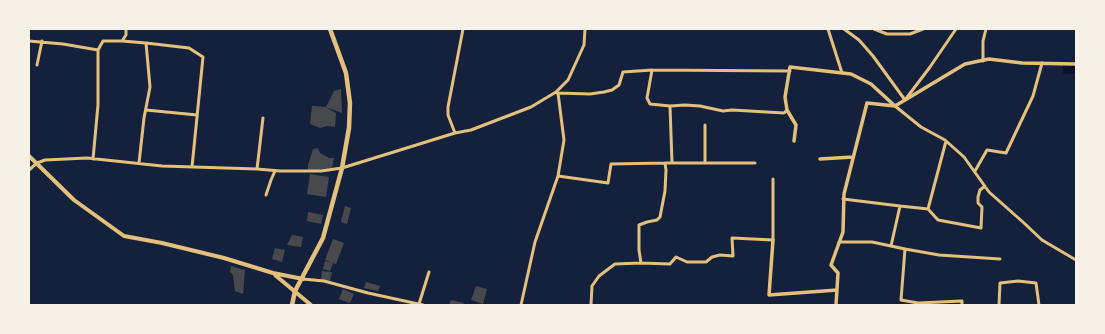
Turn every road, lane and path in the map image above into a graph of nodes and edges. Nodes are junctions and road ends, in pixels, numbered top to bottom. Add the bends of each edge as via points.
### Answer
1 (126, 29) edge
2 (330, 29) edge
3 (463, 29) edge
4 (585, 29) edge
5 (828, 29) edge
6 (844, 29) edge
7 (874, 29) edge
8 (922, 29) edge
9 (956, 29) edge
10 (986, 29) edge
11 (29, 41) edge
12 (42, 41) junction
13 (122, 41) junction
14 (146, 43) junction
15 (98, 50) junction
16 (983, 60) junction
17 (1042, 63) junction
18 (1076, 64) edge
19 (37, 65) dead end
20 (652, 70) junction
21 (790, 71) junction
22 (842, 73) junction
23 (557, 93) junction
24 (905, 100) junction
25 (670, 106) junction
26 (895, 106) junction
27 (146, 110) junction
28 (787, 110) junction
29 (197, 115) junction
30 (263, 118) dead end
31 (705, 125) dead end
32 (455, 133) junction
33 (794, 141) dead end
34 (946, 141) junction
35 (29, 156) edge
36 (853, 157) junction
37 (93, 159) junction
38 (820, 160) dead end
39 (37, 163) junction
40 (138, 163) junction
41 (665, 163) junction
42 (672, 163) junction
43 (705, 163) junction
44 (755, 163) dead end
45 (192, 167) junction
46 (342, 168) junction
47 (257, 169) junction
48 (29, 170) edge
49 (275, 171) junction
50 (975, 171) junction
51 (558, 176) junction
52 (773, 179) dead end
53 (985, 186) junction
54 (266, 195) dead end
55 (843, 199) junction
56 (900, 206) junction
57 (928, 209) junction
58 (773, 240) junction
59 (839, 242) junction
60 (891, 246) junction
61 (905, 250) junction
62 (1000, 259) dead end
63 (1076, 260) edge
64 (641, 263) junction
65 (429, 272) dead end
66 (273, 274) junction
67 (303, 279) junction
68 (837, 290) junction
69 (295, 291) junction
70 (421, 304) edge
71 (292, 305) edge
72 (311, 305) edge
73 (521, 305) edge
74 (591, 305) edge
75 (836, 305) edge
76 (962, 305) edge
77 (999, 305) edge
78 (1039, 305) edge

1 - 13 street
2 - 46 main road via 346,73 350,103 349,128
3 - 32 street via 448,108
4 - 23 street via 584,45 568,80
5 - 22 street
6 - 24 street via 859,40 873,56
7 - 8 street via 887,34 910,34
9 - 24 street
10 - 16 street
11 - 12 street
12 - 15 street
12 - 19 street
13 - 14 street
13 - 15 street via 103,41
14 - 27 street via 150,87
14 - 29 street via 189,48 203,57
15 - 37 street via 98,105
16 - 17 street
16 - 24 street via 965,64
17 - 18 street
17 - 50 street via 1033,96 1006,153 987,150
20 - 21 street
20 - 23 street via 623,72 619,85 612,90 590,94
20 - 25 street via 647,98 650,104
21 - 22 street via 790,67
21 - 28 street via 785,97
22 - 26 street via 851,74 871,84
23 - 32 street via 531,107 471,130
23 - 51 street via 564,140
24 - 26 street
25 - 28 street via 700,106 723,111 784,113
25 - 42 street
26 - 34 street via 921,127
26 - 36 street via 867,103
27 - 29 street
27 - 40 street
28 - 33 street via 796,125
29 - 45 street
30 - 47 street
31 - 43 street
32 - 46 street
34 - 50 street
34 - 57 street
35 - 39 main road
36 - 38 street
36 - 55 street
37 - 39 street via 45,160
37 - 40 street
39 - 48 street
39 - 66 main road via 74,200 124,236 224,258
40 - 45 street
41 - 42 street
41 - 51 street via 611,164 608,183
41 - 64 street via 665,191 660,217 639,225
42 - 43 street
43 - 44 street
45 - 47 street
46 - 49 street via 321,171
46 - 67 main road via 323,238
47 - 49 street
49 - 54 street
50 - 53 street
51 - 73 street via 534,242
52 - 58 street
53 - 57 street via 980,190 978,197 978,203 982,208 982,228 938,220
53 - 63 street via 1042,240
55 - 56 street
55 - 59 street via 842,232
56 - 57 street
56 - 60 street
58 - 64 street via 732,238 733,256 720,255 706,262 687,262 676,258 670,264
58 - 68 street via 769,295
59 - 60 street via 872,242
59 - 68 street via 831,265 838,273
60 - 61 street
61 - 62 street
61 - 76 street via 901,300 918,303 962,301
64 - 74 street via 615,264 599,276 592,286
65 - 70 street
66 - 67 main road
66 - 69 main road
67 - 69 main road
67 - 70 street via 324,281
68 - 75 street
69 - 71 main road
69 - 72 main road
77 - 78 street via 1000,283 1018,281 1036,283

